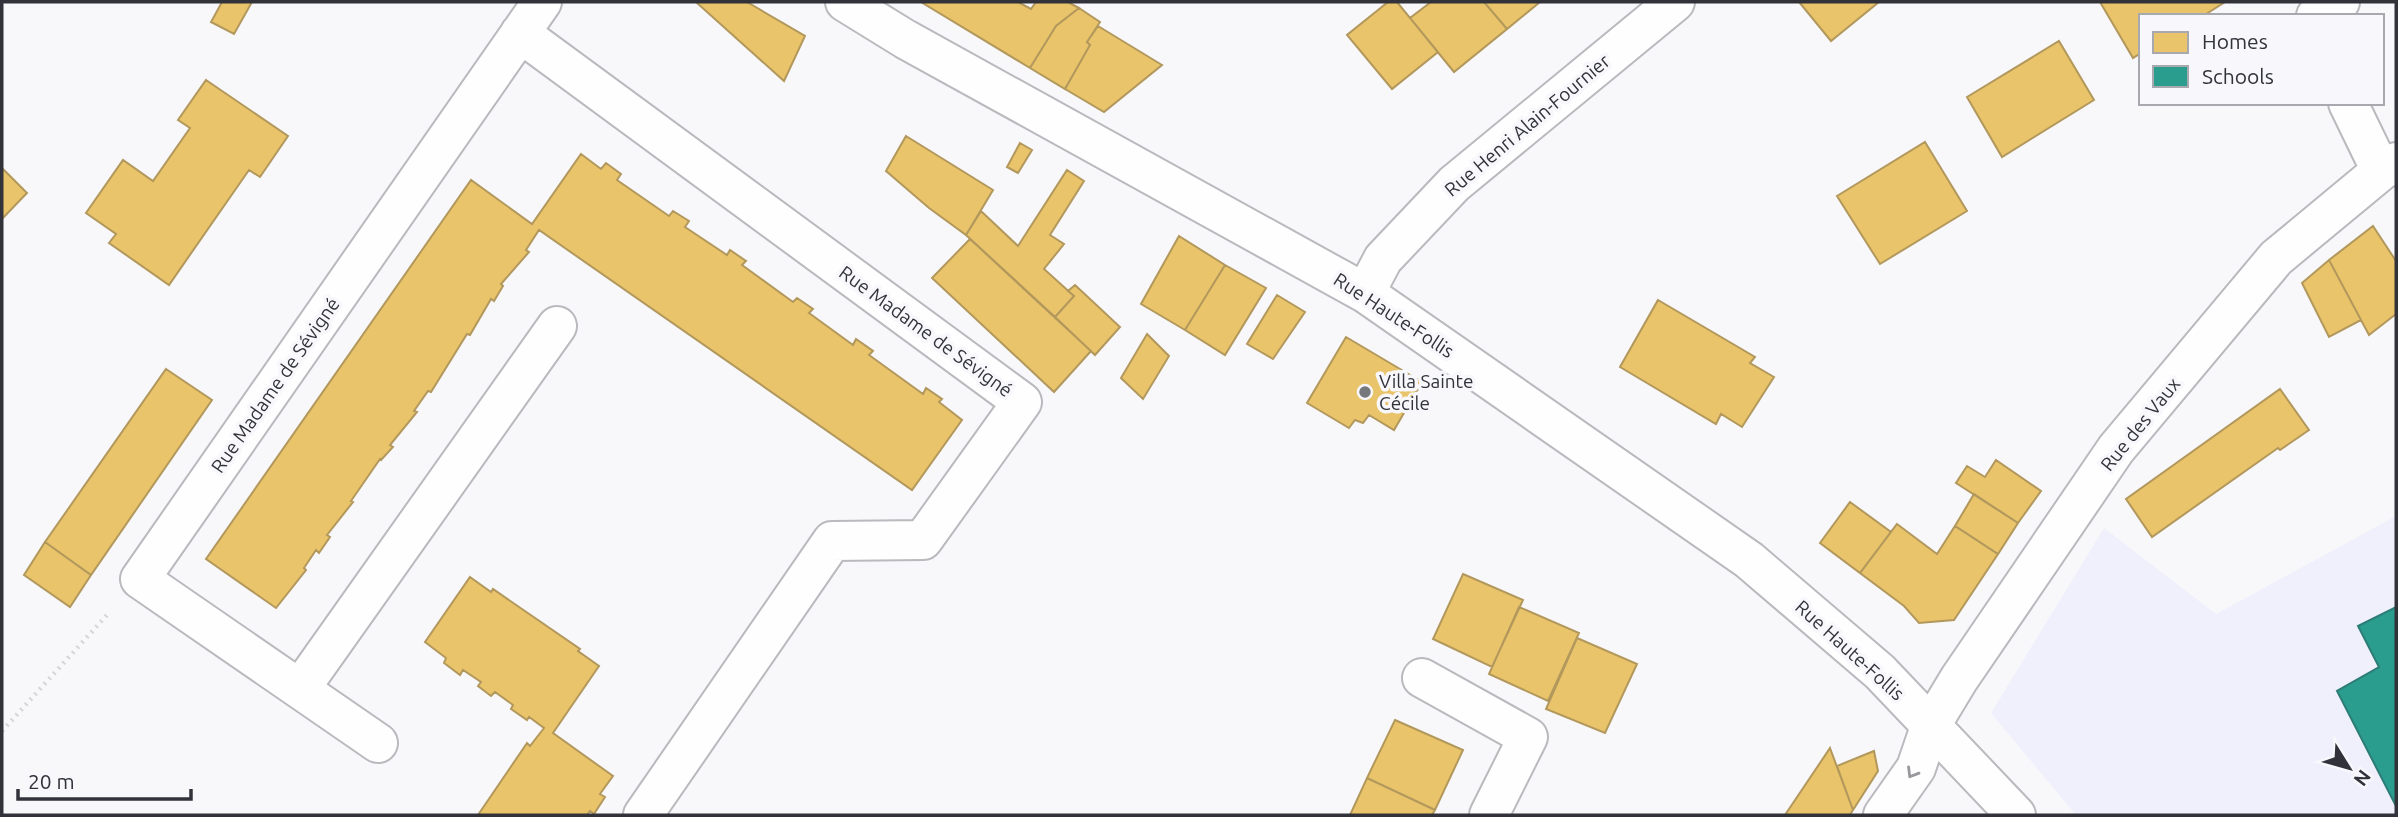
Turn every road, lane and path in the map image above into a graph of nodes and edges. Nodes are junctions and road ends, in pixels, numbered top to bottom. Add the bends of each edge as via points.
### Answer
1 (542, 2) edge
2 (1675, 2) edge
3 (2340, 2) edge
4 (853, 4) edge
5 (2319, 14) edge
6 (520, 33) junction
7 (2349, 105) edge
8 (2388, 166) edge
9 (1365, 293) junction
10 (557, 326) dead end
11 (140, 579) junction
12 (1422, 678) dead end
13 (300, 689) junction
14 (1930, 727) junction
15 (2, 731) edge
16 (378, 743) dead end
17 (643, 815) edge
18 (1489, 815) edge
19 (1884, 815) edge
20 (2016, 815) edge

1 - 6 street, Rue Madame de Sévigné
2 - 9 street, Rue Henri Alain-Fournier via 1454,184 1383,259
3 - 5 street
4 - 9 street, Rue Haute-Follis via 905,39
6 - 11 street, Rue Madame de Sévigné
6 - 17 street, Rue Madame de Sévigné via 1022,402 923,540 832,541
7 - 8 street
8 - 14 street, Rue des Vaux via 2276,258 2116,449
9 - 14 street, Rue Haute-Follis via 1749,560 1880,672
10 - 13 street
11 - 13 street
11 - 15 path
12 - 18 street via 1528,737
13 - 16 street
14 -> 19 street, Rue des Vaux via 1916,768
14 - 20 street, Rue Haute-Follis

